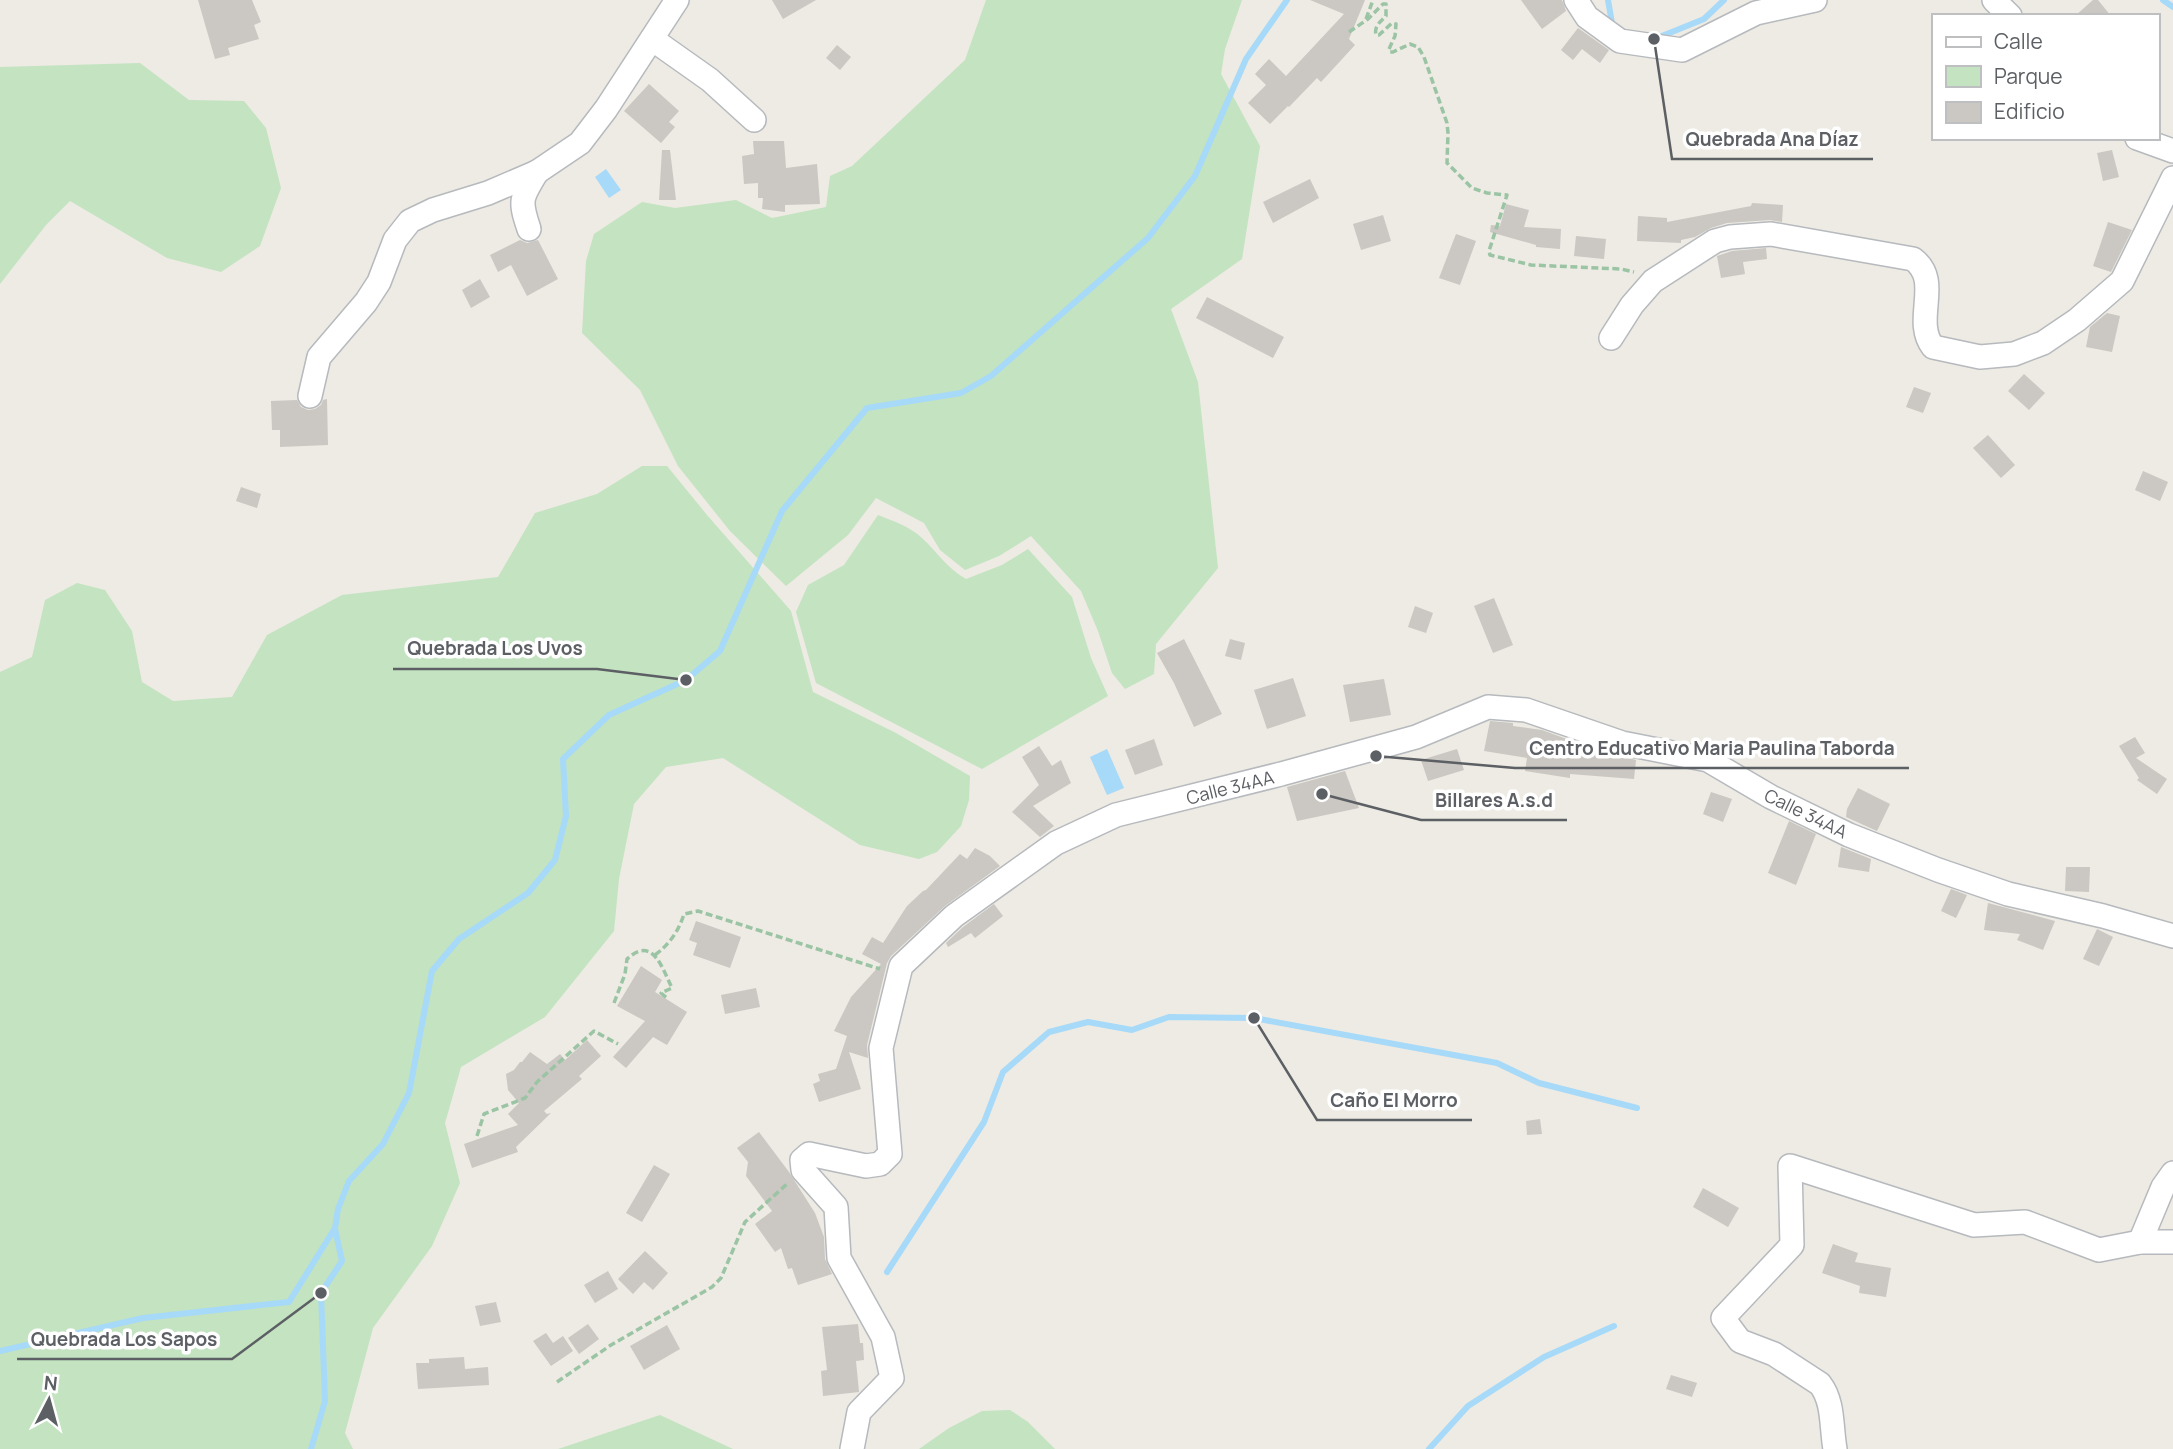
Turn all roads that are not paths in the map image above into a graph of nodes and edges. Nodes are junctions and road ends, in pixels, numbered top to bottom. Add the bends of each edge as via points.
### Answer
1 (677, 0) edge
2 (1815, 0) edge
3 (1994, 0) edge
4 (1585, 6) edge
5 (2008, 14) edge
6 (652, 39) junction
7 (754, 120) dead end
8 (2143, 140) edge
9 (2173, 151) edge
10 (537, 172) junction
11 (2173, 178) edge
12 (529, 229) dead end
13 (1611, 338) dead end
14 (310, 396) dead end
15 (2173, 936) edge
16 (2173, 1173) edge
17 (2140, 1242) junction
18 (2173, 1242) edge
19 (852, 1449) edge
20 (1835, 1449) edge

1 - 6 street
2 - 4 street via 1756,13 1682,50 1620,41
3 - 5 street
6 - 7 street via 710,80
6 - 10 street via 580,143
8 - 9 street
10 - 12 street via 523,194
10 - 14 street via 410,221 395,240 366,302 319,357
11 - 13 street via 2122,281 2067,327 2014,354 1980,357 1933,347 1924,324 1926,274 1907,257 1757,233 1716,241 1660,277 1632,305
15 - 19 street, Calle 34AA via 2008,894 1938,870 1849,835 1708,760 1622,743 1526,710 1488,708 1416,737 1116,815 1056,843 954,916 901,966 881,1048 890,1154 880,1164 866,1166 809,1154 802,1160 803,1170 836,1207 839,1258 883,1336 892,1378 859,1412
16 - 17 street
17 - 18 street
17 - 20 street via 2099,1250 2025,1222 1974,1224 1790,1166 1792,1245 1723,1318 1740,1341 1774,1354 1820,1384 1830,1410

